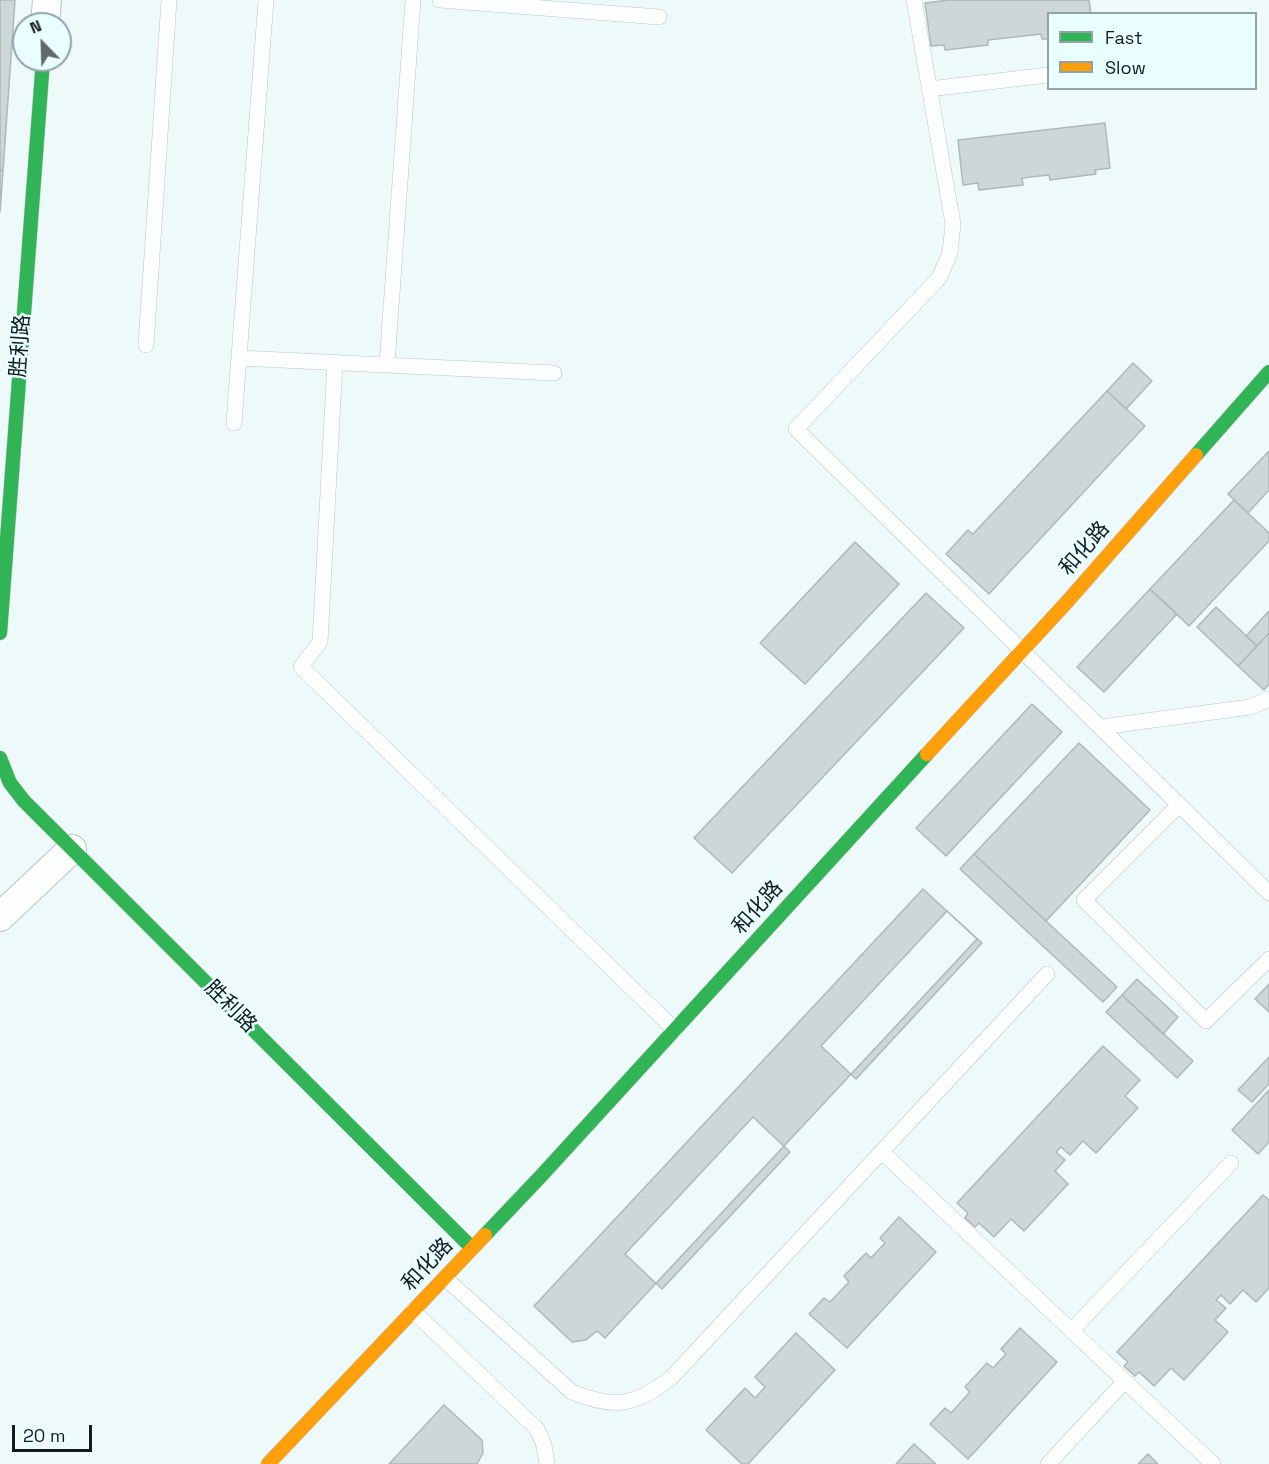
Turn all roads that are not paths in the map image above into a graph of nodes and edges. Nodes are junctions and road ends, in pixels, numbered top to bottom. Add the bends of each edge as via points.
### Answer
1 (169, 0) edge
2 (266, 0) edge
3 (413, 0) edge
4 (440, 0) edge
5 (914, 0) edge
6 (659, 17) dead end
7 (42, 72) edge
8 (1047, 75) edge
9 (930, 89) junction
10 (146, 345) dead end
11 (239, 358) junction
12 (335, 362) junction
13 (387, 364) junction
14 (1269, 372) edge
15 (554, 373) dead end
16 (234, 423) dead end
17 (0, 633) edge
18 (1023, 650) junction
19 (1269, 699) edge
20 (1101, 727) junction
21 (0, 758) edge
22 (1179, 805) junction
23 (72, 849) junction
24 (1269, 893) edge
25 (0, 917) edge
26 (1269, 959) edge
27 (1047, 974) dead end
28 (675, 1030) junction
29 (882, 1152) junction
30 (1231, 1163) dead end
31 (472, 1248) junction
32 (445, 1278) junction
33 (413, 1311) junction
34 (1071, 1331) junction
35 (1125, 1381) junction
36 (268, 1464) edge
37 (546, 1464) edge
38 (1048, 1464) edge
39 (1213, 1464) edge

1 - 10 lane
2 - 11 lane
3 - 13 lane
4 - 6 lane
5 - 9 lane
7 - 17 street, 胜利路
8 - 9 lane
9 - 18 lane via 953,224 950,253 939,278 796,429
11 - 12 lane
11 - 16 lane
12 - 13 lane
12 - 28 lane via 320,642 301,667
13 - 15 lane
14 - 18 street, 和化路
18 - 20 lane
18 - 28 street, 和化路
19 - 20 lane via 1250,707
20 - 22 lane
21 - 23 street, 胜利路 via 10,783 24,801
22 - 24 lane
22 - 26 lane via 1084,900 1206,1021
23 - 25 street
23 - 31 street, 胜利路
27 - 29 lane
28 - 31 street, 和化路
29 - 32 lane via 671,1378 640,1398 622,1403 596,1401 572,1392
29 - 34 lane
30 - 34 lane
31 - 32 street, 和化路
32 - 33 street, 和化路
33 - 36 street, 和化路
33 - 37 lane via 537,1429
34 - 35 lane
35 - 38 lane
35 - 39 lane

